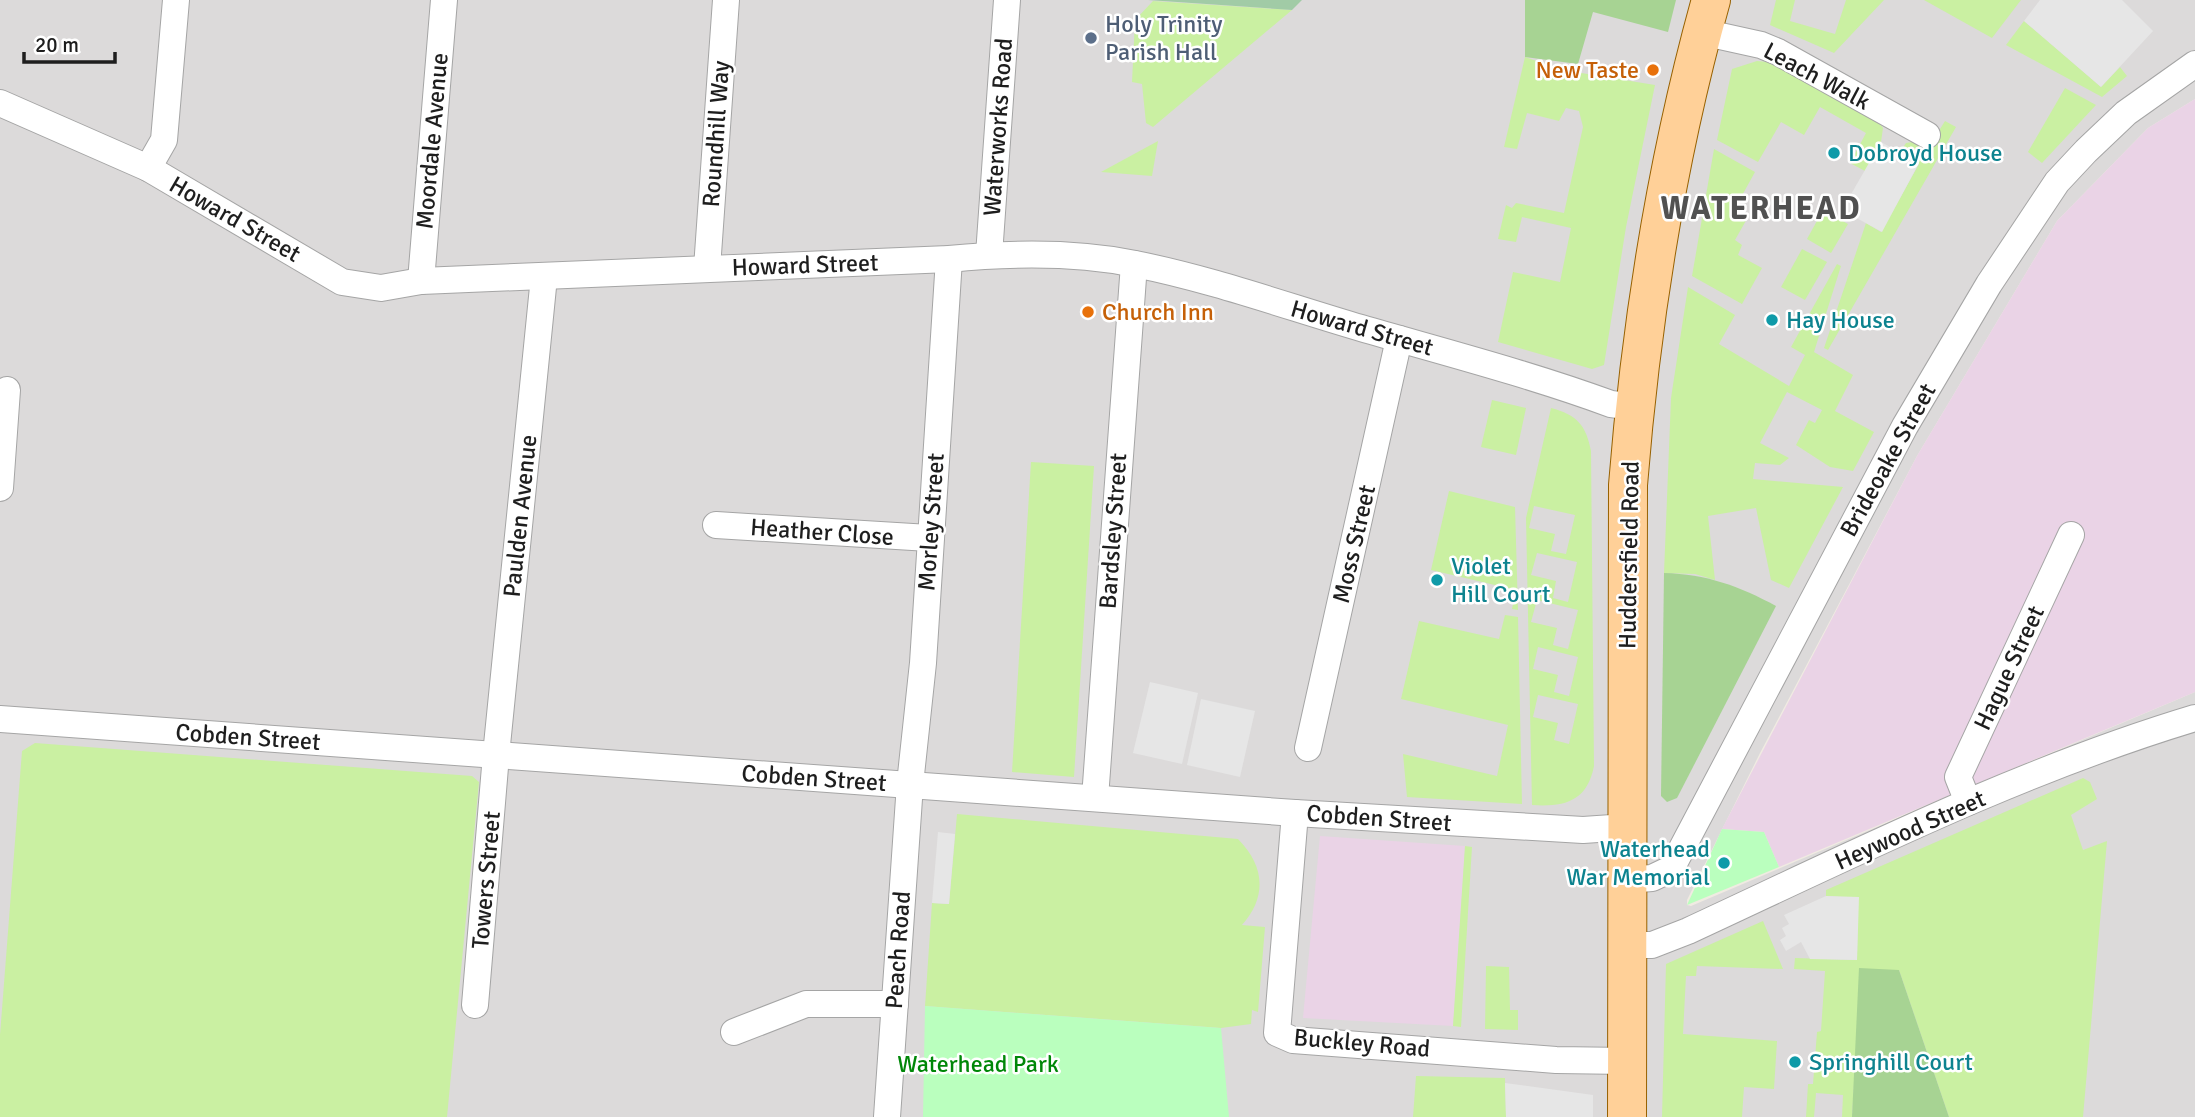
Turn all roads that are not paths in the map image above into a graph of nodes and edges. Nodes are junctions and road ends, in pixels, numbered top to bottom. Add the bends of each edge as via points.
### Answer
1 (176, 0) edge
2 (444, 0) edge
3 (726, 0) edge
4 (1007, 0) edge
5 (1706, 16) edge
6 (2195, 64) edge
7 (0, 103) edge
8 (1927, 135) dead end
9 (149, 168) junction
10 (989, 255) junction
11 (949, 259) junction
12 (1134, 264) junction
13 (707, 268) junction
14 (544, 277) junction
15 (421, 281) junction
16 (1399, 339) junction
17 (6, 390) dead end
18 (1634, 407) junction
19 (0, 488) edge
20 (716, 525) dead end
21 (2071, 535) dead end
22 (929, 538) junction
23 (2195, 718) edge
24 (0, 719) edge
25 (1308, 748) dead end
26 (496, 755) junction
27 (911, 784) junction
28 (1095, 798) junction
29 (1968, 802) junction
30 (1295, 813) junction
31 (1627, 827) junction
32 (1628, 880) junction
33 (1628, 945) junction
34 (895, 1004) junction
35 (475, 1005) dead end
36 (734, 1032) dead end
37 (1627, 1061) junction
38 (887, 1117) edge
39 (1627, 1117) edge

1 - 9 street via 164,140
2 - 15 street, Moordale Avenue
3 - 13 street, Roundhill Way
4 - 10 street, Waterworks Road
5 - 8 street, Leach Walk
5 - 18 main road, Huddersfield Road via 1671,170
6 - 32 street, Brideoake Street via 2126,113 2057,183 1989,284 1905,426 1671,869 1652,878
7 - 9 street, Howard Street
9 - 15 street, Howard Street via 342,282 381,288
10 - 11 street, Howard Street
10 - 12 street, Howard Street
11 - 13 street, Howard Street
11 - 22 street, Morley Street
12 - 16 street, Howard Street
12 - 28 street, Bardsley Street
13 - 14 street, Howard Street
14 - 15 street, Howard Street
14 - 26 street, Paulden Avenue
16 - 18 street, Howard Street via 1611,404
16 - 25 street, Moss Street
17 - 19 street
18 - 31 main road, Huddersfield Road via 1627,554
20 - 22 street, Heather Close
21 - 29 street, Hague Street via 1958,777
22 - 27 street, Morley Street
23 - 29 street, Heywood Street
24 - 26 street, Cobden Street
26 - 27 street, Cobden Street
26 - 35 street, Towers Street
27 - 28 street, Cobden Street
27 - 34 street, Peach Road
28 - 30 street, Cobden Street
29 - 33 street, Heywood Street via 1688,931 1652,945
30 - 31 street, Cobden Street via 1583,830
30 - 37 street, Buckley Road via 1277,1033 1293,1040
31 - 32 main road, Huddersfield Road
32 - 33 main road, Huddersfield Road
33 - 37 main road, Huddersfield Road
34 - 36 street via 806,1004
34 - 38 street, Peach Road
37 - 39 main road, Huddersfield Road

